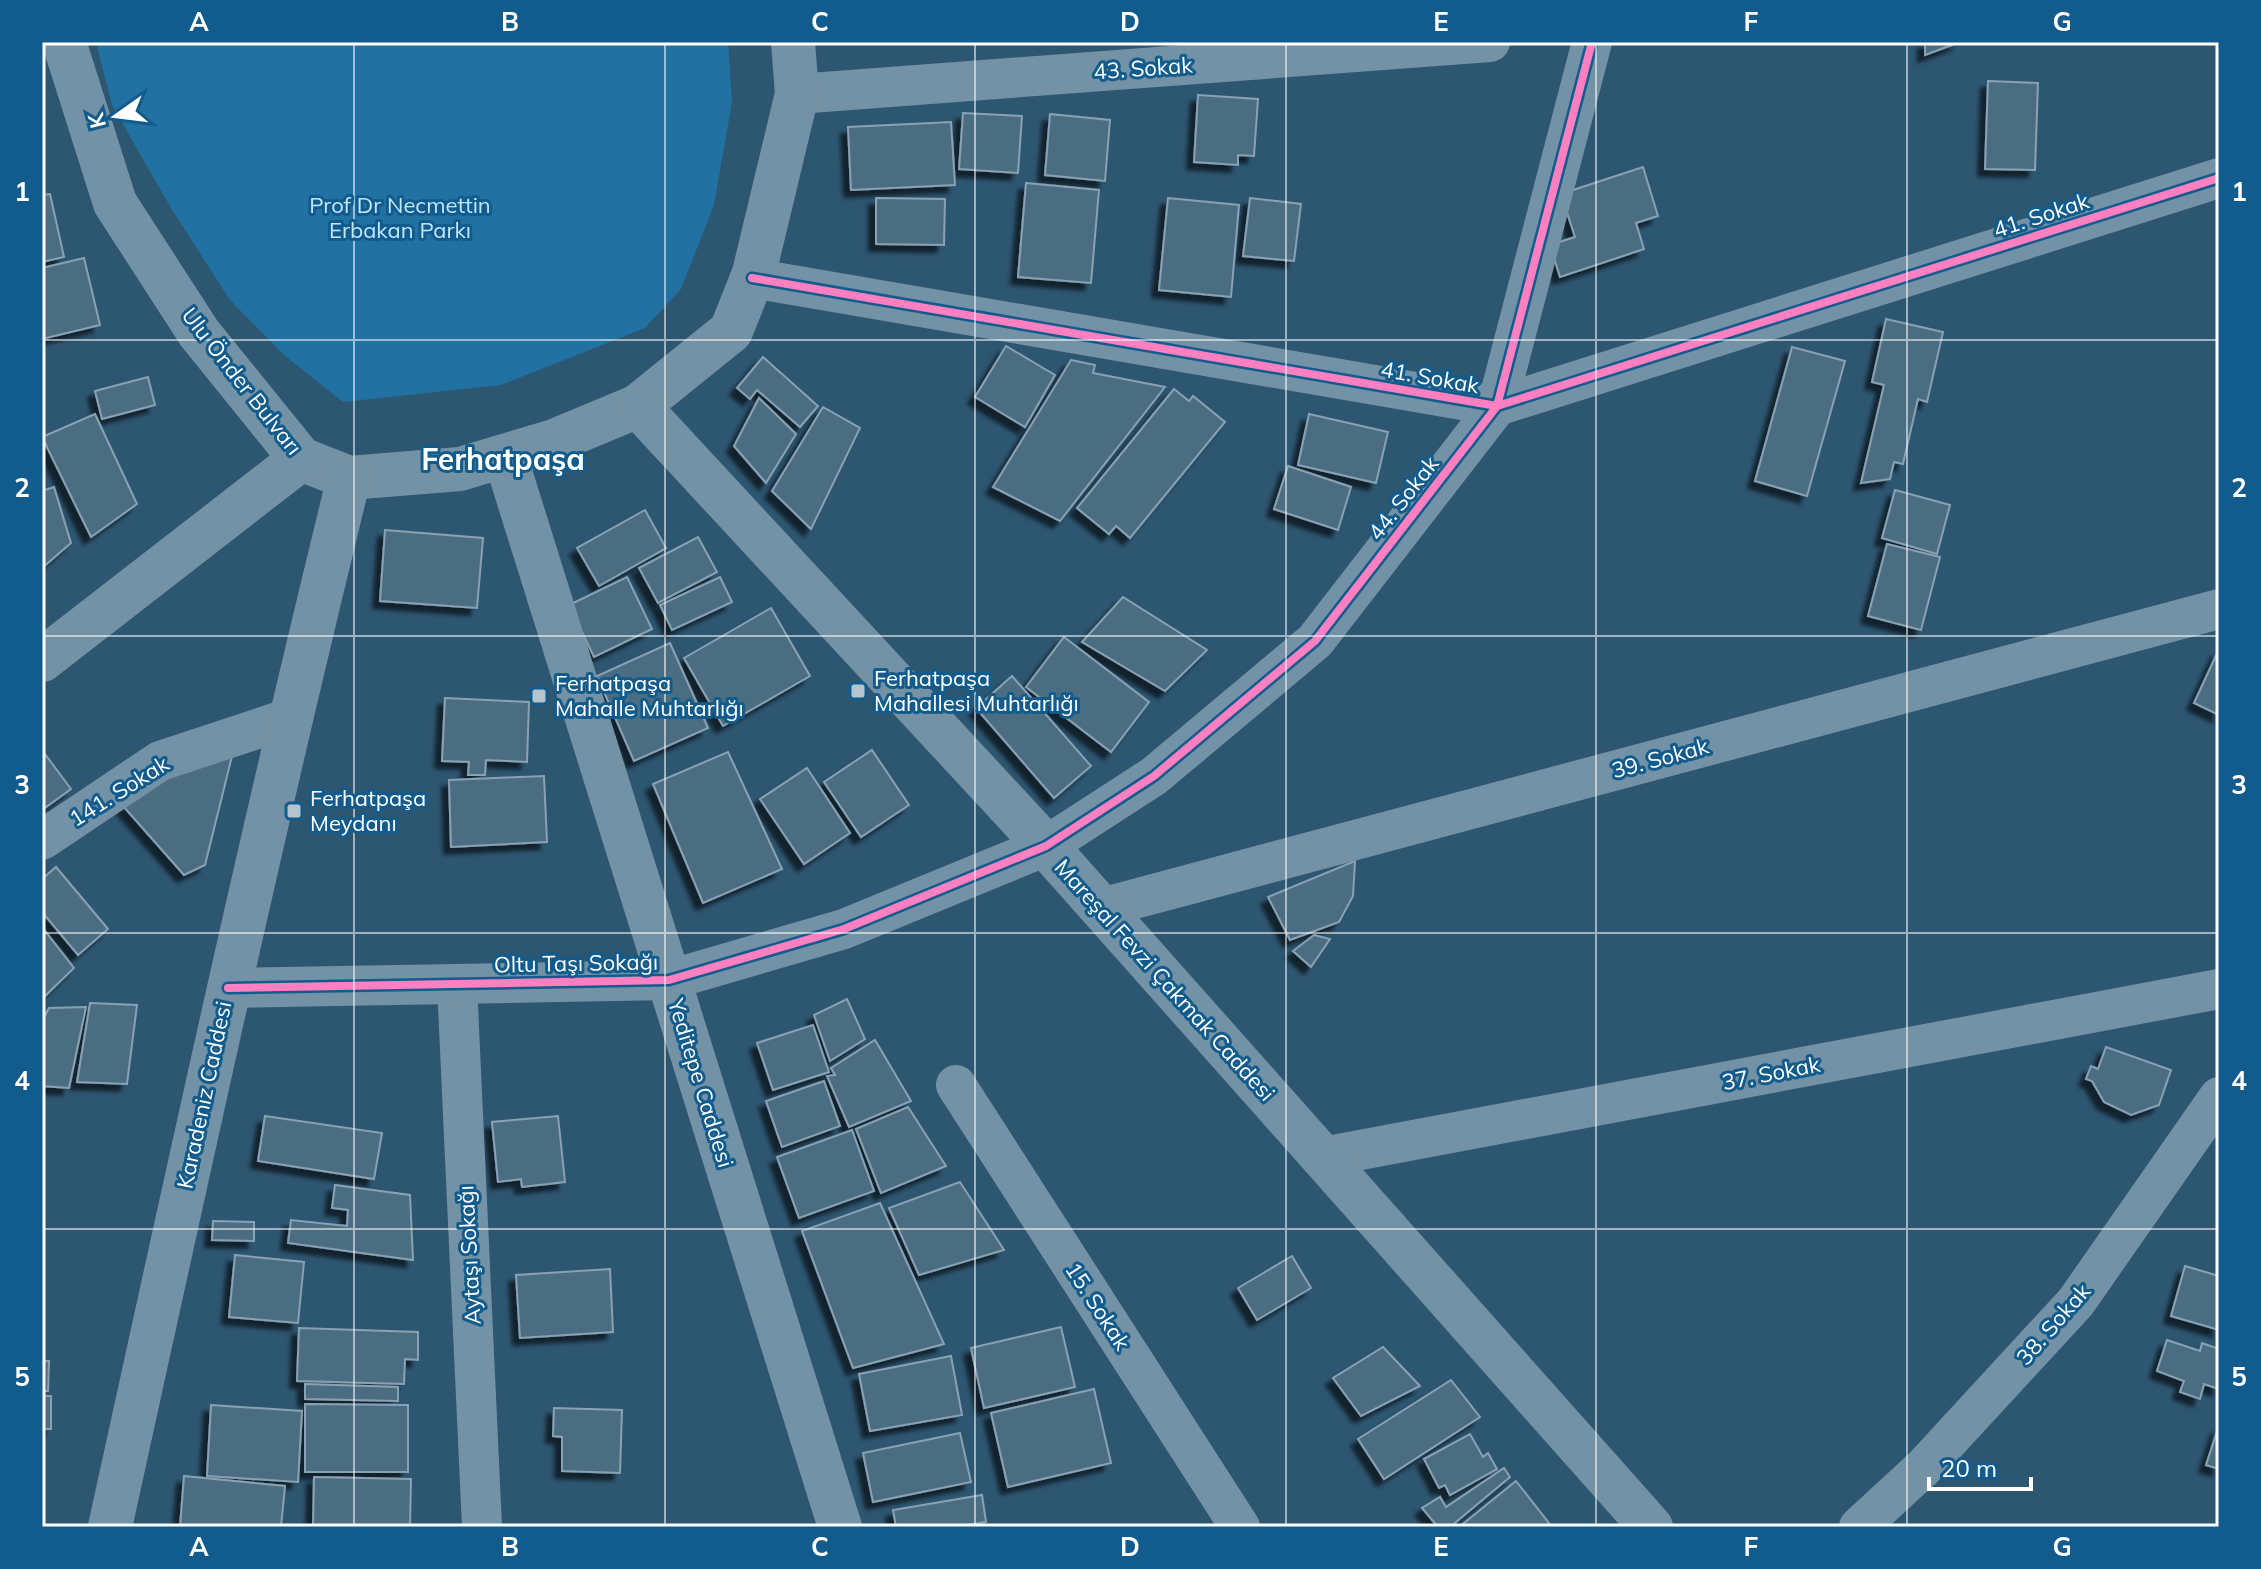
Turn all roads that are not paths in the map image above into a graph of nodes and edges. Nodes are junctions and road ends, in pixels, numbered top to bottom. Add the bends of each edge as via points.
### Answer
1 (64, 42) edge
2 (793, 42) edge
3 (1490, 42) edge
4 (1592, 42) edge
5 (797, 94) junction
6 (2219, 178) edge
7 (752, 278) junction
8 (638, 406) junction
9 (1497, 406) junction
10 (505, 456) junction
11 (301, 459) junction
12 (349, 478) junction
13 (2219, 609) edge
14 (42, 660) edge
15 (290, 718) junction
16 (42, 840) edge
17 (1046, 846) junction
18 (1101, 908) junction
19 (669, 980) junction
20 (457, 984) junction
21 (228, 988) junction
22 (2219, 989) edge
23 (956, 1085) dead end
24 (2219, 1097) edge
25 (1323, 1157) junction
26 (110, 1527) edge
27 (482, 1527) edge
28 (840, 1527) edge
29 (1240, 1527) edge
30 (1651, 1527) edge
31 (1859, 1527) edge

1 - 11 street, Ulu Önder Bulvarı via 115,203 199,333
2 - 5 street, Ulu Önder Bulvarı
3 - 5 street, 43. Sokak
4 - 9 street, 44. Sokak
5 - 7 street, Ulu Önder Bulvarı
6 - 9 street, 41. Sokak
7 - 8 street, Ulu Önder Bulvarı via 731,331
7 - 9 street, 41. Sokak
8 - 10 street, Ulu Önder Bulvarı
8 - 17 street, Mareşal Fevzi Çakmak Caddesi
9 - 17 street, 44. Sokak via 1315,641 1154,776
10 - 12 street, Ulu Önder Bulvarı via 460,469
10 - 19 street, Yeditepe Caddesi
11 - 12 street, Ulu Önder Bulvarı
11 - 14 street
12 - 15 street, Karadeniz Caddesi
13 - 18 street, 39. Sokak
15 - 16 street, 141. Sokak via 160,761
15 - 21 street, Karadeniz Caddesi
17 - 18 street, Mareşal Fevzi Çakmak Caddesi
17 - 19 street, Oltu Taşı Sokağı via 844,929
18 - 25 street, Mareşal Fevzi Çakmak Caddesi
19 - 20 street, Oltu Taşı Sokağı
19 - 28 street, Yeditepe Caddesi
20 - 21 street, Oltu Taşı Sokağı
20 - 27 street, Aytaşı Sokağı
21 - 26 street, Karadeniz Caddesi
22 - 25 street, 37. Sokak
23 - 29 street, 15. Sokak
24 - 31 street, 38. Sokak via 2076,1302 1923,1468
25 - 30 street, Mareşal Fevzi Çakmak Caddesi

